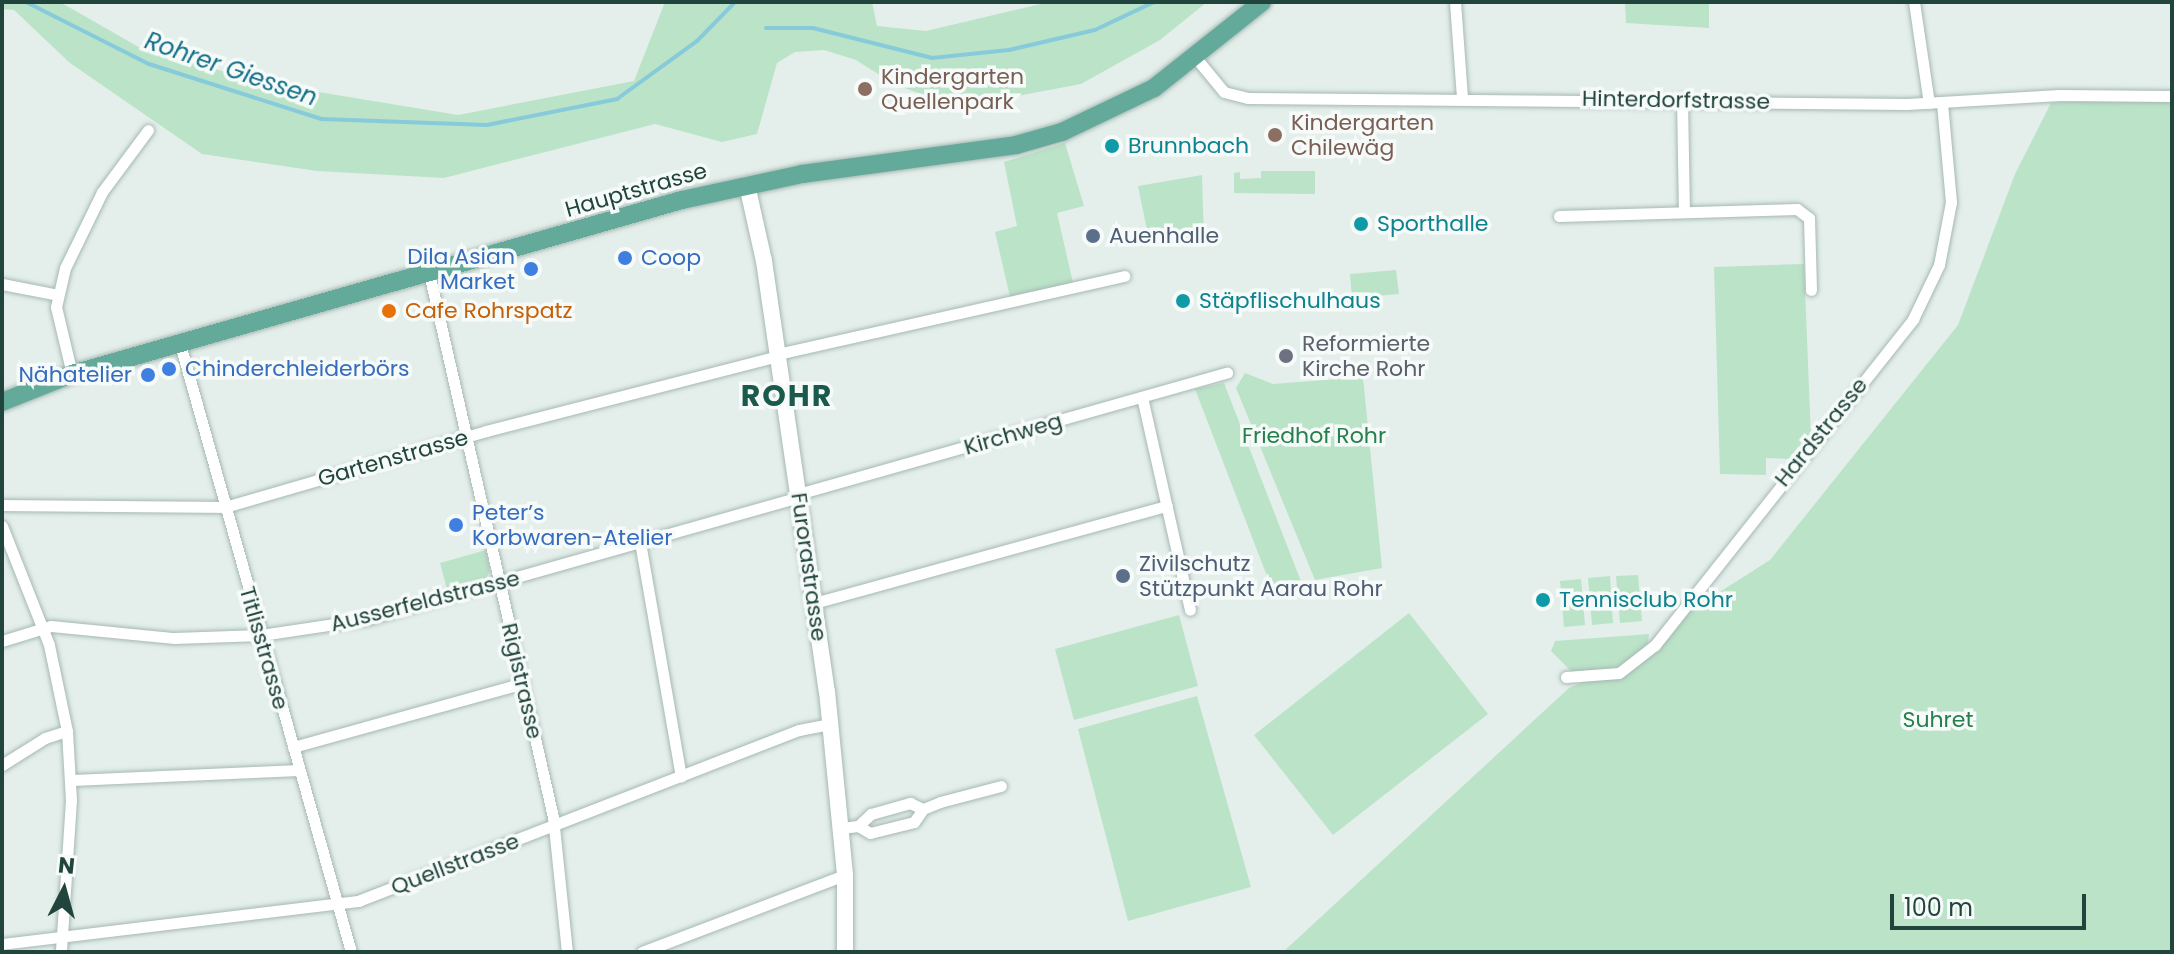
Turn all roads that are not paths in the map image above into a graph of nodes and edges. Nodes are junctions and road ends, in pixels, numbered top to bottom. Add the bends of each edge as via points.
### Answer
1 (1262, 2) edge
2 (1455, 2) edge
3 (1914, 2) edge
4 (1196, 58) junction
5 (2172, 96) edge
6 (1462, 98) junction
7 (1682, 99) junction
8 (1929, 103) junction
9 (1942, 103) junction
10 (148, 130) dead end
11 (747, 185) junction
12 (1684, 212) junction
13 (1559, 216) dead end
14 (429, 273) junction
15 (1124, 276) dead end
16 (2, 284) edge
17 (1811, 290) dead end
18 (58, 295) junction
19 (180, 344) junction
20 (778, 355) junction
21 (1227, 373) dead end
22 (72, 374) junction
23 (1142, 397) junction
24 (2, 402) edge
25 (467, 437) junction
26 (799, 496) junction
27 (2, 505) edge
28 (1167, 506) junction
29 (225, 507) junction
30 (2, 526) edge
31 (640, 542) junction
32 (500, 583) junction
33 (814, 603) junction
34 (1190, 610) dead end
35 (42, 627) junction
36 (261, 635) junction
37 (2, 641) edge
38 (1566, 677) dead end
39 (523, 683) junction
40 (830, 724) junction
41 (67, 731) junction
42 (293, 747) junction
43 (2, 765) edge
44 (299, 770) junction
45 (681, 776) junction
46 (72, 780) junction
47 (1001, 786) dead end
48 (923, 809) junction
49 (553, 825) junction
50 (849, 827) junction
51 (845, 875) junction
52 (337, 904) junction
53 (63, 936) junction
54 (2, 944) edge
55 (61, 952) edge
56 (351, 952) edge
57 (567, 952) edge
58 (642, 952) edge
59 (845, 952) edge

1 - 4 main road, Hauptstrasse
2 - 6 street
3 - 8 street
4 - 6 street, Hinterdorfstrasse via 1224,92 1248,98
4 - 11 main road, Hauptstrasse via 1112,111 1039,139
5 - 9 street, Hinterdorfstrasse via 2059,95
6 - 7 street, Hinterdorfstrasse
7 - 8 street, Hinterdorfstrasse
7 - 12 street
8 - 9 street, Hinterdorfstrasse
9 - 38 street, Hardstrasse via 1951,202 1939,265 1913,319 1655,645 1619,673
10 - 18 street via 82,225
11 - 14 main road, Hauptstrasse
11 - 20 main road, Furorastrasse
12 - 13 street
12 - 17 street via 1803,211 1809,218
14 - 19 main road, Hauptstrasse
14 - 25 street, Rigistrasse
15 - 20 street, Gartenstrasse
16 - 18 street
18 - 22 street
19 - 22 main road, Hauptstrasse
19 - 29 street, Titlisstrasse
20 - 25 street, Gartenstrasse
20 - 26 main road, Furorastrasse
21 - 23 street, Kirchweg
22 - 24 main road, Hauptstrasse
23 - 26 street, Kirchweg
23 - 28 street
25 - 29 street, Gartenstrasse
25 - 32 street, Rigistrasse
26 - 31 street, Ausserfeldstrasse
26 - 33 main road, Furorastrasse
27 - 29 street, Gartenstrasse
28 - 33 street
28 - 34 street
29 - 36 street, Titlisstrasse
30 - 35 street
31 - 32 street, Ausserfeldstrasse
31 - 45 street
32 - 36 street, Ausserfeldstrasse via 368,619
32 - 39 street, Rigistrasse
33 - 40 main road, Furorastrasse
35 - 36 street, Ausserfeldstrasse via 174,638
35 - 37 street
35 - 41 street
36 - 42 street, Titlisstrasse
39 - 42 street
39 - 49 street, Rigistrasse
40 - 45 street, Quellstrasse via 799,730
40 - 50 main road, Furorastrasse
41 - 43 street
41 - 46 street
42 - 44 street, Titlisstrasse
44 - 46 street
44 - 52 street, Titlisstrasse
45 - 49 street, Quellstrasse
46 - 53 street
47 - 48 street
48 - 50 street via 910,803 871,814
48 - 50 street via 914,822 870,833
49 - 52 street, Quellstrasse
49 - 57 street, Rigistrasse
50 - 51 main road, Furorastrasse
51 - 58 street
51 - 59 main road, Furorastrasse
52 - 53 street, Quellstrasse
52 - 56 street, Titlisstrasse
53 - 54 street, Quellstrasse
53 - 55 street

